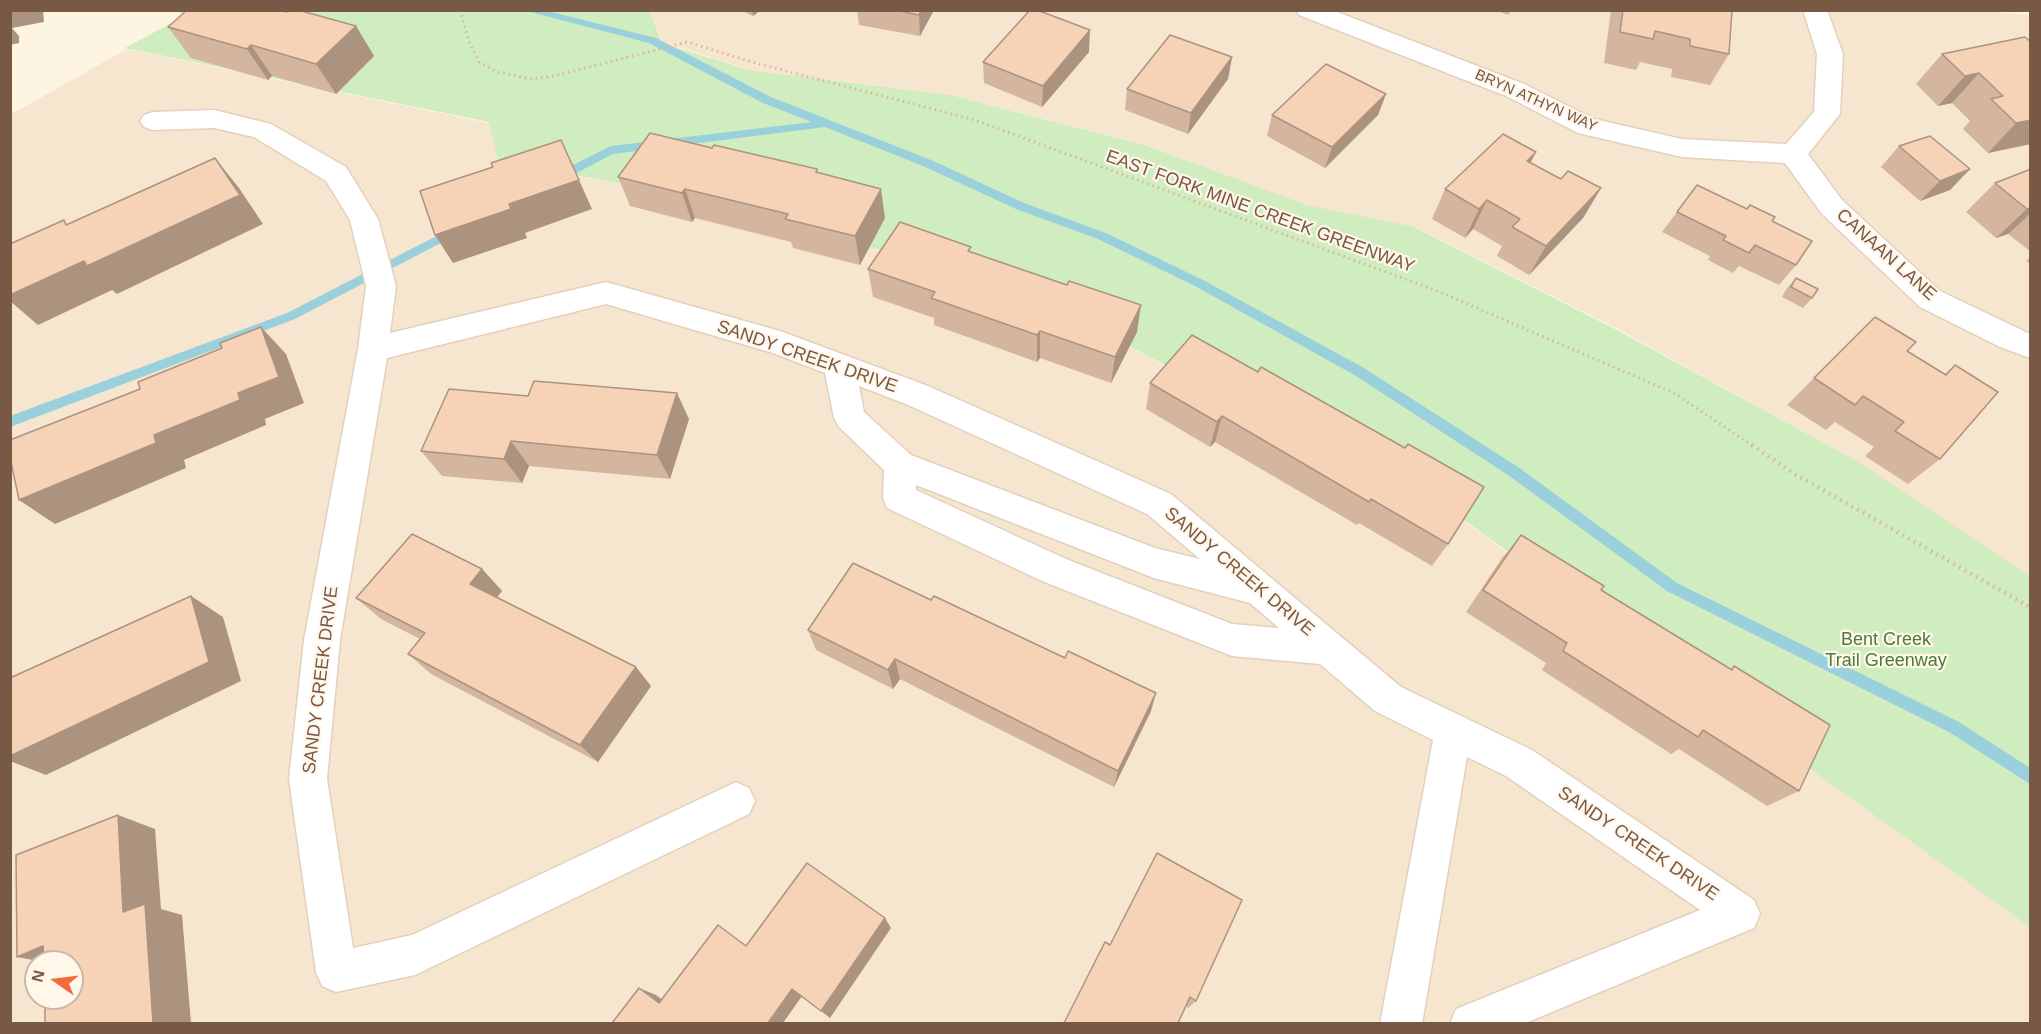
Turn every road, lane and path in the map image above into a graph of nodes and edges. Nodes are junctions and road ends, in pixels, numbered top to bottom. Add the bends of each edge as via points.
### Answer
1 (460, 10) edge
2 (1308, 10) edge
3 (1815, 10) edge
4 (153, 121) dead end
5 (1793, 154) junction
6 (2031, 346) edge
7 (373, 349) junction
8 (839, 365) junction
9 (900, 465) junction
10 (1260, 590) junction
11 (2031, 607) edge
12 (1328, 648) junction
13 (1453, 731) junction
14 (736, 801) dead end
15 (1401, 1023) edge
16 (1470, 1023) edge

1 - 11 path, EAST FORK MINE CREEK GREENWAY via 479,62 497,72 531,79 554,76 687,42 975,120 1440,292 1676,394 1793,473
2 - 5 street, BRYN ATHYN WAY via 1515,90 1587,127 1682,148
3 - 5 street via 1830,54 1827,114
4 - 7 street, SANDY CREEK DRIVE via 214,119 262,129 336,174 364,219 381,286
5 - 6 street, CANAAN LANE via 1832,207 1930,299
7 - 8 street, SANDY CREEK DRIVE via 606,293 780,343
7 - 14 street, SANDY CREEK DRIVE via 322,640 308,779 336,972 415,955
8 - 9 street via 850,418
8 - 10 street, SANDY CREEK DRIVE via 917,395 1159,504
9 - 10 street via 1154,563
9 - 12 street via 898,498 1054,570 1232,640
10 - 12 street, SANDY CREEK DRIVE
12 - 13 street, SANDY CREEK DRIVE via 1388,699
13 - 15 street
13 - 16 street, SANDY CREEK DRIVE via 1519,763 1740,914

